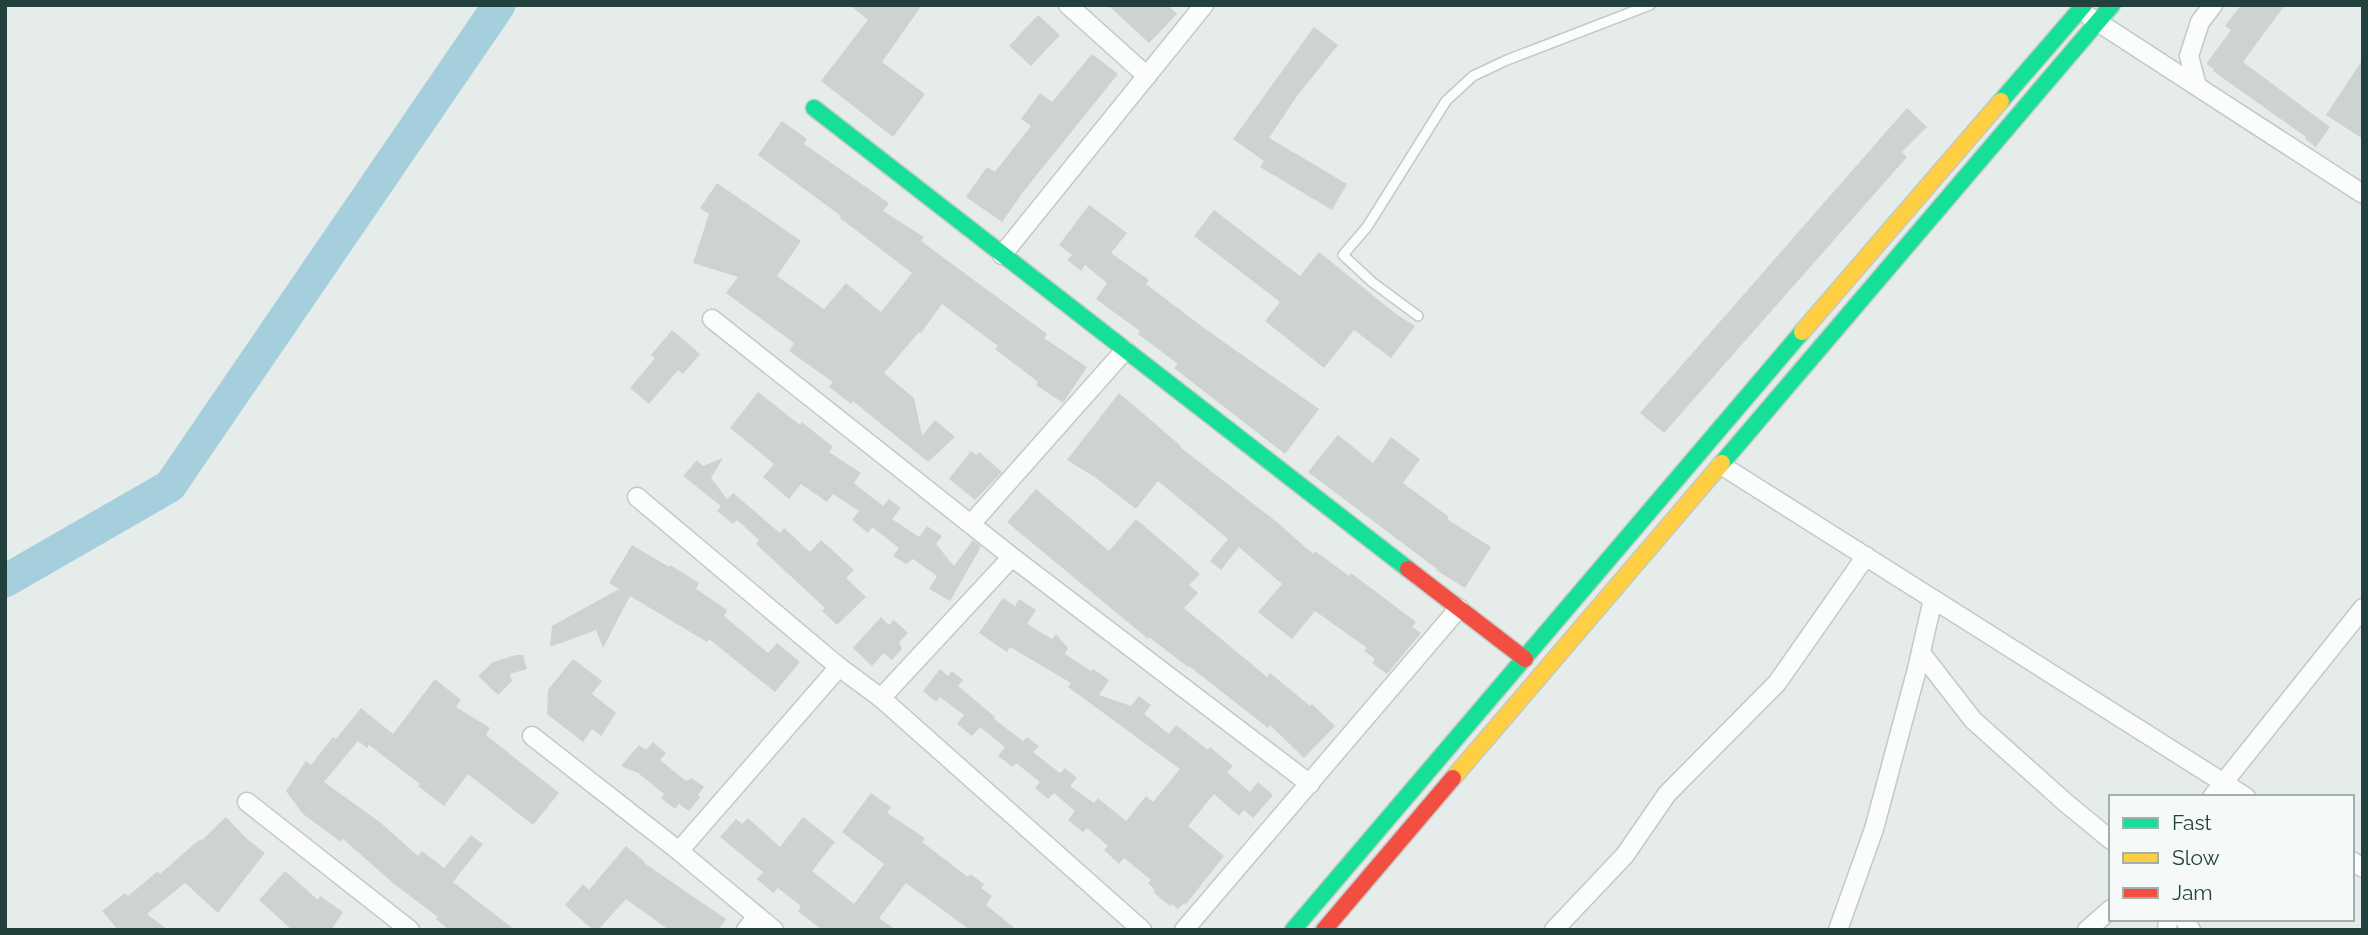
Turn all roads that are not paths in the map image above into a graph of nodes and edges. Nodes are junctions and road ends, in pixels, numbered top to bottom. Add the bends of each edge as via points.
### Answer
1 (1068, 5) edge
2 (1204, 5) edge
3 (1650, 5) edge
4 (2112, 5) edge
5 (2213, 5) edge
6 (2081, 7) edge
7 (2097, 23) junction
8 (1147, 76) junction
9 (2197, 86) junction
10 (814, 108) dead end
11 (2363, 194) edge
12 (1002, 255) junction
13 (1418, 316) dead end
14 (712, 319) dead end
15 (1125, 350) junction
16 (1721, 465) junction
17 (637, 497) dead end
18 (971, 524) junction
19 (1866, 556) junction
20 (1012, 557) junction
21 (1933, 599) junction
22 (1458, 608) junction
23 (2363, 608) edge
24 (1921, 653) junction
25 (1525, 659) junction
26 (839, 667) junction
27 (881, 698) junction
28 (532, 736) dead end
29 (1310, 784) junction
30 (2217, 790) edge
31 (2238, 795) edge
32 (247, 802) dead end
33 (2109, 838) edge
34 (679, 851) junction
35 (2109, 911) edge
36 (751, 923) edge
37 (410, 930) edge
38 (774, 930) edge
39 (1142, 930) edge
40 (1184, 930) edge
41 (1293, 930) edge
42 (1324, 930) edge
43 (1554, 930) edge
44 (1839, 930) edge
45 (2087, 930) edge

1 - 8 street
2 - 8 street
3 - 13 lane via 1472,76 1446,101 1367,227 1343,255
4 - 7 main road
5 - 9 street via 2200,22 2189,56
6 - 7 street
6 - 25 main road
7 - 9 street
7 - 16 main road
8 - 12 street
9 - 11 street
10 - 12 main road
12 - 15 main road
14 - 18 street
15 - 18 street
15 - 22 main road
16 - 19 street
16 - 42 main road
17 - 26 street
18 - 20 street
19 - 21 street
19 - 43 street via 1777,683 1667,794 1625,855
20 - 27 street
20 - 29 street
21 - 24 street
21 - 30 street
22 - 25 main road
22 - 29 street
23 - 30 street
24 - 33 street via 1973,720
24 - 44 street via 1874,829
25 - 41 main road
26 - 27 street
26 - 34 street
27 - 39 street
28 - 34 street
29 - 40 street
30 - 31 street
32 - 37 street
34 - 36 street
35 - 45 street
36 - 38 street

